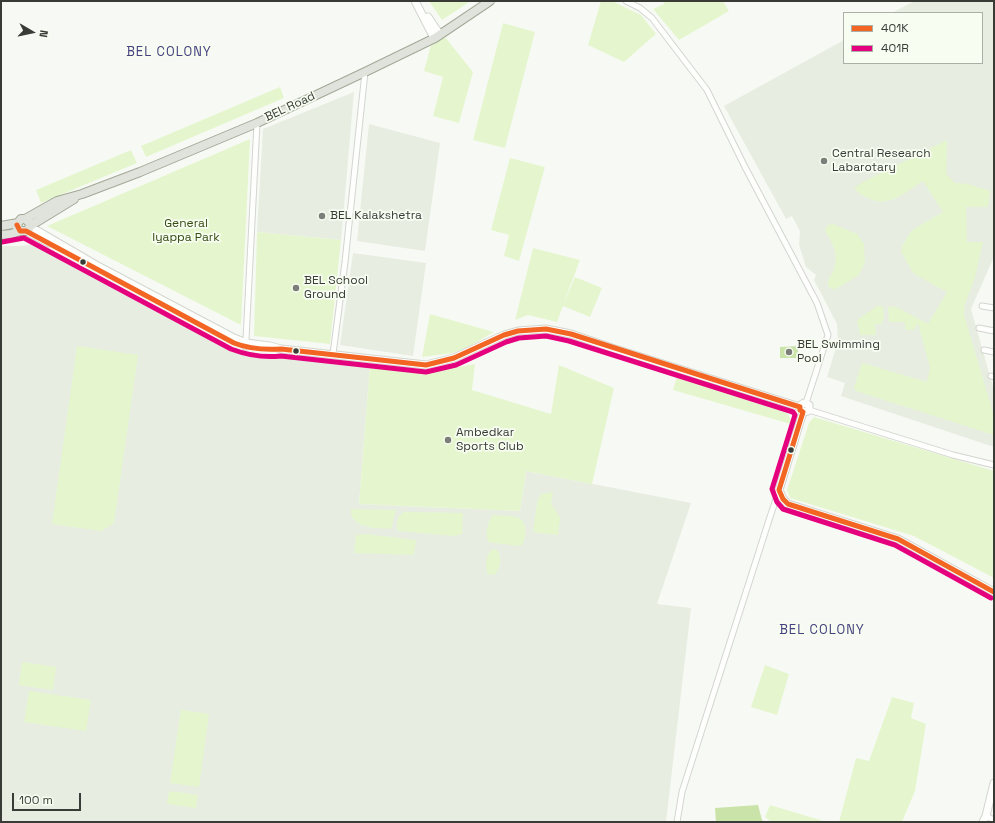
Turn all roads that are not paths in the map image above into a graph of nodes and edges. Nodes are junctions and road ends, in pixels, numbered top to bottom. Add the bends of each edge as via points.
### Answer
1 (415, 1) edge
2 (419, 1) edge
3 (490, 1) edge
4 (626, 1) edge
5 (437, 36) junction
6 (365, 72) junction
7 (257, 122) junction
8 (1, 226) edge
9 (25, 226) junction
10 (1, 235) edge
11 (982, 306) dead end
12 (994, 308) edge
13 (978, 328) dead end
14 (994, 331) edge
15 (245, 345) junction
16 (984, 350) dead end
17 (994, 352) edge
18 (333, 354) junction
19 (805, 408) junction
20 (994, 465) edge
21 (780, 490) junction
22 (994, 592) edge
23 (994, 783) edge
24 (984, 819) edge
25 (994, 820) edge
26 (677, 822) edge

1 - 5 main road
2 - 5 main road
3 - 5 main road, BEL Road
4 - 19 street via 652,18 707,90 817,303 828,335
5 - 6 main road, BEL Road
6 - 7 main road, BEL Road
6 - 18 street
7 - 9 main road, BEL Road via 140,172 57,201
7 - 15 street
8 - 9 main road, BEL Road
9 - 10 main road, BEL Road via 11,234
9 - 15 main road
11 - 12 street
13 - 14 street
15 - 18 main road via 270,350
16 - 17 street
18 - 19 main road via 426,364 454,358 504,335 546,329 571,334
19 - 20 street via 953,455
19 - 21 main road
21 - 22 main road via 788,504 898,539
21 - 26 street via 682,792
23 - 24 main road
24 - 25 street

